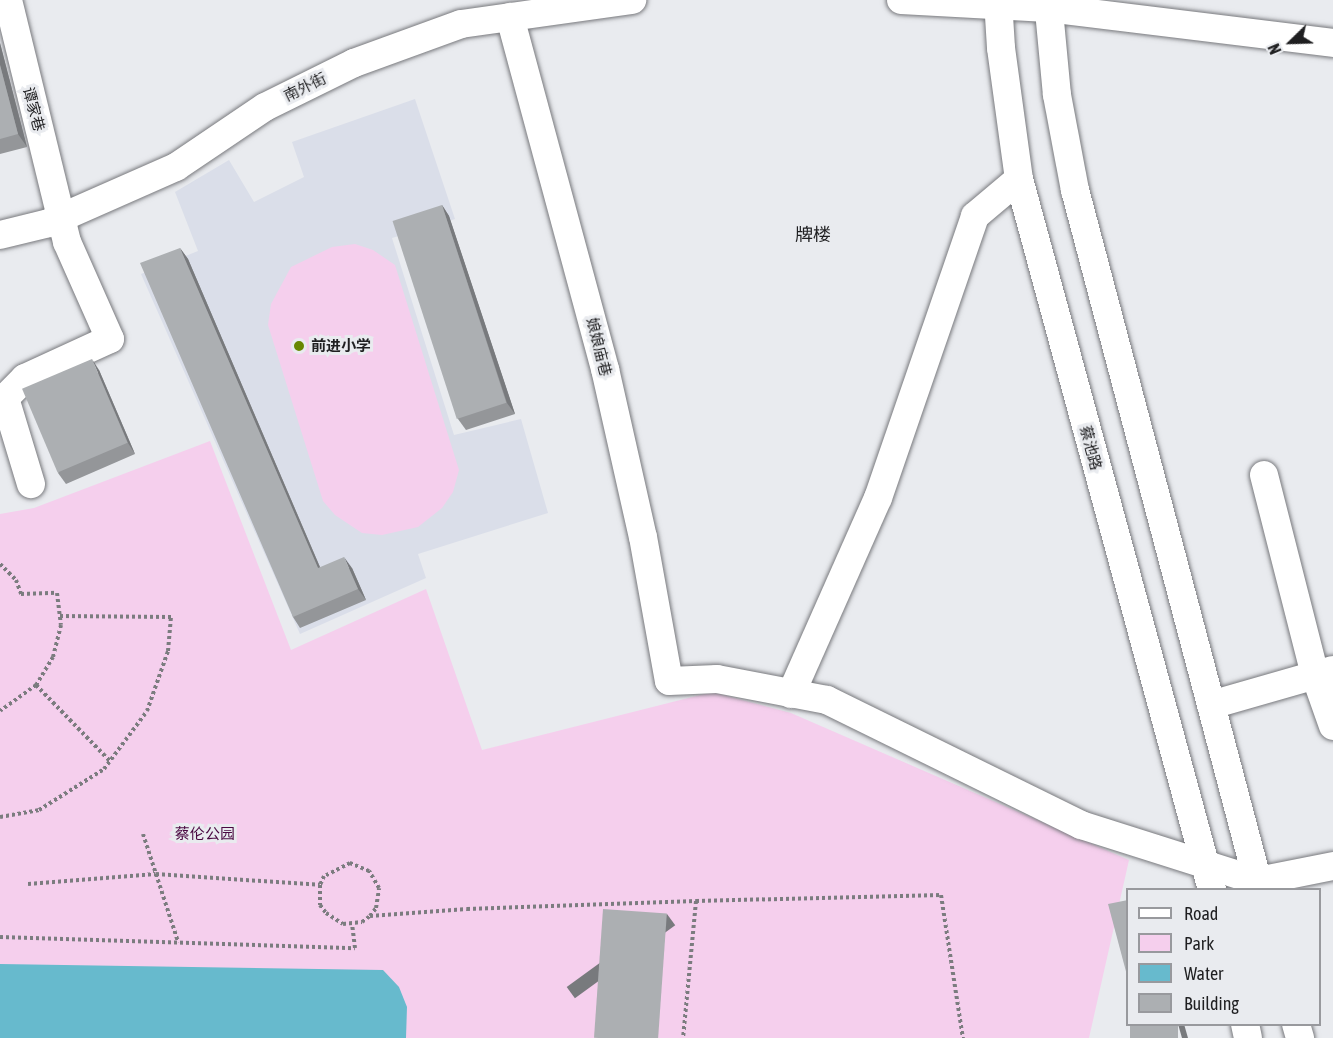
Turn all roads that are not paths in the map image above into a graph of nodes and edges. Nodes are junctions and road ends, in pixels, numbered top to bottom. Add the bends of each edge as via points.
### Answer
1 (8, 0) edge
2 (632, 0) edge
3 (901, 0) edge
4 (998, 3) edge
5 (1048, 4) edge
6 (471, 11) edge
7 (510, 17) junction
8 (1333, 43) edge
9 (1019, 179) junction
10 (63, 217) junction
11 (0, 235) edge
12 (1264, 475) dead end
13 (31, 483) dead end
14 (1324, 672) edge
15 (790, 694) junction
16 (1211, 705) junction
17 (1333, 726) edge
18 (1333, 866) edge
19 (1209, 878) edge
20 (1259, 885) edge

1 - 10 street, 谭家巷
2 - 7 street, 南外街
3 - 4 street
4 - 5 street
4 - 9 street, 蔡池路
5 - 8 street
5 - 16 street via 1057,95 1075,190
6 - 7 street, 南外街
6 - 10 street, 南外街 via 265,107 176,167
7 - 15 street, 娘娘庙巷 via 607,380 643,537 669,681 717,679
9 - 15 street via 975,216 878,498
9 - 19 street, 蔡池路
10 - 11 street, 南外街
10 - 13 street, 谭家巷 via 67,242 110,339 25,378 5,398
12 - 14 street
14 - 16 street
14 - 17 street
15 - 19 street via 827,700 1081,825
16 - 20 street
18 - 20 street
19 - 20 street

